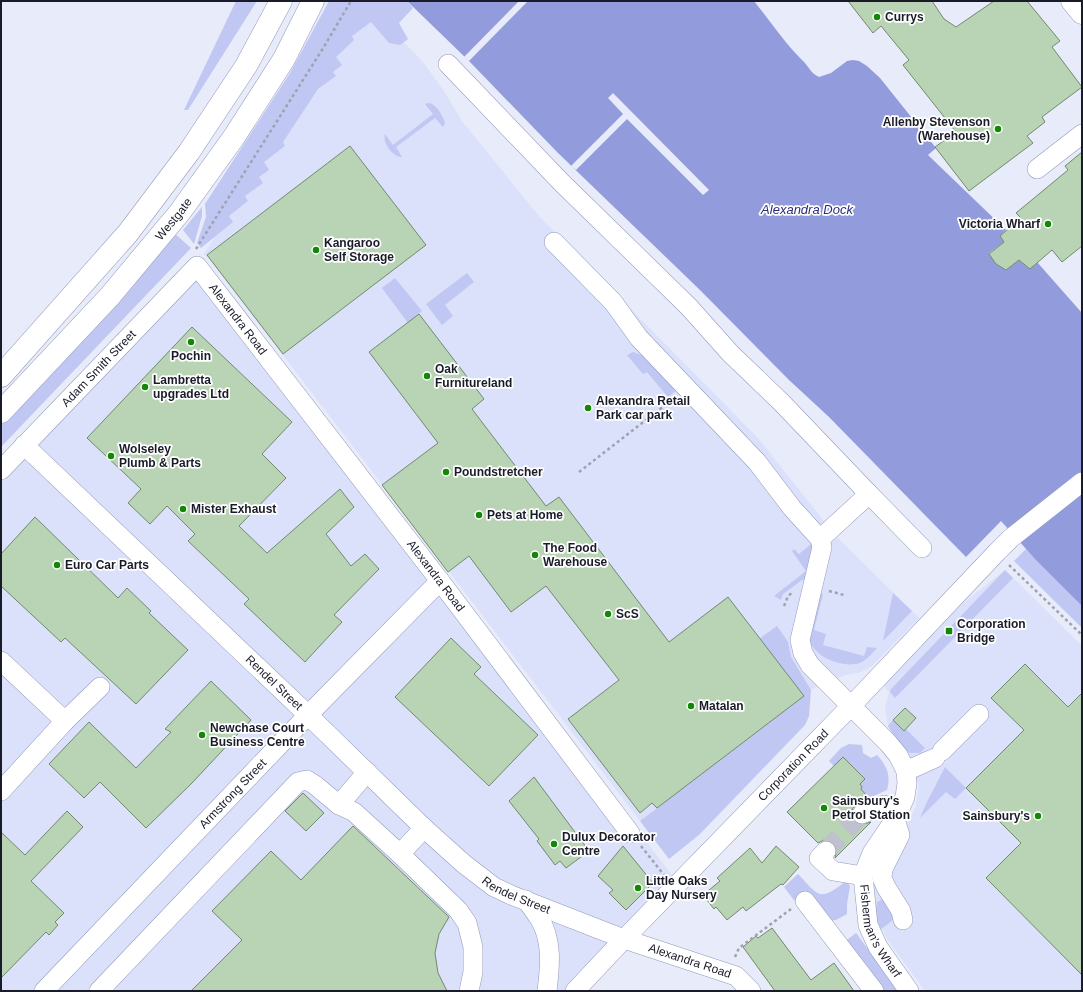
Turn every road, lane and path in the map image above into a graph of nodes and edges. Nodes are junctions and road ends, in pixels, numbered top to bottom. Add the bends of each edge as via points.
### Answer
1 (281, 1) edge
2 (314, 1) edge
3 (351, 1) edge
4 (1072, 1) edge
5 (1082, 13) edge
6 (448, 64) dead end
7 (1082, 134) edge
8 (1037, 169) dead end
9 (554, 242) dead end
10 (197, 266) junction
11 (3, 373) edge
12 (685, 388) junction
13 (1, 412) edge
14 (24, 445) junction
15 (1, 470) edge
16 (579, 472) dead end
17 (1082, 482) edge
18 (869, 494) junction
19 (820, 539) junction
20 (922, 548) dead end
21 (997, 552) junction
22 (440, 581) junction
23 (1082, 635) edge
24 (1, 661) edge
25 (100, 687) dead end
26 (851, 706) junction
27 (979, 714) dead end
28 (308, 715) junction
29 (66, 721) junction
30 (906, 771) junction
31 (367, 772) junction
32 (1, 791) edge
33 (339, 805) junction
34 (862, 814) tunnel mouth
35 (897, 814) junction
36 (424, 828) junction
37 (630, 833) joint
38 (826, 851) dead end
39 (400, 854) junction
40 (863, 876) junction
41 (673, 887) junction
42 (526, 900) junction
43 (805, 901) joint
44 (903, 920) dead end
45 (624, 938) junction
46 (728, 974) junction
47 (44, 991) edge
48 (99, 991) edge
49 (469, 991) edge
50 (547, 991) edge
51 (575, 991) edge
52 (751, 991) edge
53 (874, 991) edge
54 (909, 991) edge

1 - 11 highway via 246,66 189,152 128,233
2 - 13 highway, Westgate via 284,59 234,137 180,212 110,296
3 - 10 path via 193,254
4 - 5 highway
6 - 18 street via 562,183 689,307 730,353
7 - 8 street
9 - 12 street via 613,302 639,338
10 - 14 street, Adam Smith Street
10 - 22 street, Alexandra Road
12 - 16 path
12 - 19 street via 757,462 792,508
14 - 15 street, Adam Smith Street
14 - 28 street, Rendel Street
17 - 21 street, Corporation Road
18 - 19 street
18 - 20 street
19 - 26 street, Fisherman's Wharf via 822,547 800,640 803,654 810,665
21 - 23 path
21 - 26 street, Corporation Road
22 - 28 street, Armstrong Street
22 - 37 street, Alexandra Road
24 - 29 street
25 - 29 street
26 - 30 street, Fisherman's Wharf via 888,743
26 - 41 street, Corporation Road
27 - 30 street via 939,754
28 - 31 street, Rendel Street
28 - 47 street, Armstrong Street
29 - 32 street
30 - 35 street, Fisherman's Wharf via 905,797
31 - 33 street
31 - 36 street, Rendel Street
33 - 39 street via 354,812
33 - 48 street via 316,785 307,780 298,782
34 - 35 street via 884,805
35 - 40 street, Fisherman's Wharf via 872,853
35 - 44 street via 900,835 883,869 882,878 901,911
36 - 39 street
36 - 42 street, Rendel Street via 494,887
37 - 41 path
38 - 40 street via 819,858 833,871
39 - 49 street via 458,910 467,923 473,947 473,972
40 - 54 street, Fisherman's Wharf via 868,925 878,947
41 - 45 street, Corporation Road
42 - 45 street, Rendel Street
42 - 50 street via 540,919 548,944 550,971
43 - 46 path via 739,948
43 - 53 street
45 - 46 street, Alexandra Road
45 - 51 street, Corporation Road
46 - 52 street, Alexandra Road via 736,976

